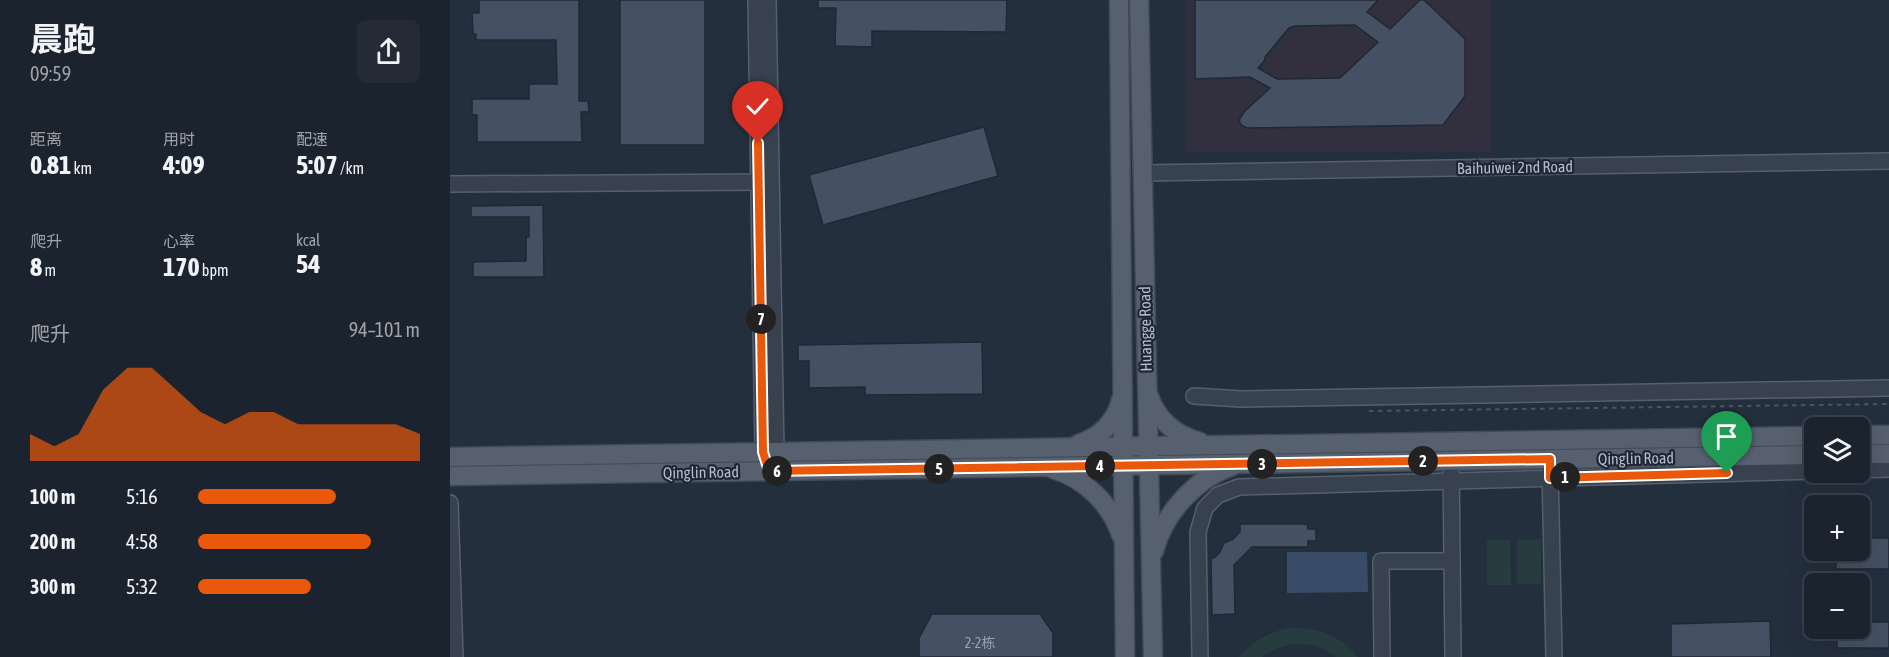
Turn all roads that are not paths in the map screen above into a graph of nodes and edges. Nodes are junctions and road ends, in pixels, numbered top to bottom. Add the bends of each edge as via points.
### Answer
1 (756, 0) edge
2 (768, 0) edge
3 (1119, 0) edge
4 (1138, 0) edge
5 (1889, 161) edge
6 (1142, 173) junction
7 (450, 183) edge
8 (765, 183) junction
9 (1123, 386) junction
10 (1146, 386) junction
11 (1889, 388) edge
12 (1194, 396) dead end
13 (1870, 435) edge
14 (1889, 435) edge
15 (1804, 436) edge
16 (1329, 443) junction
17 (1214, 445) junction
18 (1148, 446) junction
19 (1124, 447) junction
20 (1063, 448) junction
21 (769, 452) junction
22 (1889, 454) edge
23 (1804, 455) edge
24 (450, 457) edge
25 (1870, 457) edge
26 (1550, 459) junction
27 (1451, 461) junction
28 (1329, 462) junction
29 (1870, 462) edge
30 (1236, 464) junction
31 (1148, 465) junction
32 (1124, 466) junction
33 (1042, 467) junction
34 (1889, 469) edge
35 (769, 471) junction
36 (1804, 471) edge
37 (450, 476) edge
38 (1550, 478) junction
39 (1452, 481) junction
40 (450, 503) edge
41 (1125, 547) junction
42 (1452, 561) junction
43 (1151, 562) junction
44 (455, 657) edge
45 (1125, 657) edge
46 (1153, 657) edge
47 (1200, 657) edge
48 (1382, 657) edge
49 (1453, 657) edge
50 (1554, 657) edge

1 - 8 street
2 - 8 street
3 - 9 main road, Huangge Road
4 - 6 main road, Huangge Road
5 - 6 street, Baihuiwei 2nd Road
6 - 10 main road, Huangge Road
7 - 8 street
8 - 21 street
9 - 19 main road, Huangge Road
9 - 20 main road via 1115,417 1106,429 1081,444
10 - 17 main road via 1158,415 1168,426 1196,441
10 - 18 main road, Huangge Road
11 - 12 street via 1241,399
13 - 14 main road
15 - 16 main road, Qinglin Road
16 - 17 main road, Qinglin Road
16 - 28 main road
17 - 18 main road, Qinglin Road
18 - 19 main road, Qinglin Road
18 - 31 main road, Huangge Road
19 - 20 main road, Qinglin Road
19 - 32 main road, Huangge Road
20 - 21 main road, Qinglin Road
21 - 24 main road, Qinglin Road
21 - 35 street
22 - 25 main road
23 - 26 main road, Qinglin Road
26 - 27 main road, Qinglin Road
26 - 38 street
27 - 28 main road, Qinglin Road
27 - 39 street
28 - 30 main road, Qinglin Road
29 - 34 street
30 - 31 main road, Qinglin Road
30 - 43 main road via 1205,480 1181,501 1163,527
31 - 32 main road, Qinglin Road
31 - 43 main road, Huangge Road
32 - 33 main road, Qinglin Road
32 - 41 main road, Huangge Road
33 - 35 main road, Qinglin Road
33 - 41 main road via 1069,475 1094,493 1114,518
35 - 37 main road, Qinglin Road
36 - 38 street
38 - 39 street
38 - 50 street
39 - 42 street
39 - 47 street via 1239,487 1218,495 1205,508 1198,532
40 - 44 street
41 - 45 main road, Huangge Road
42 - 48 street via 1381,561
42 - 49 street
43 - 46 main road, Huangge Road

